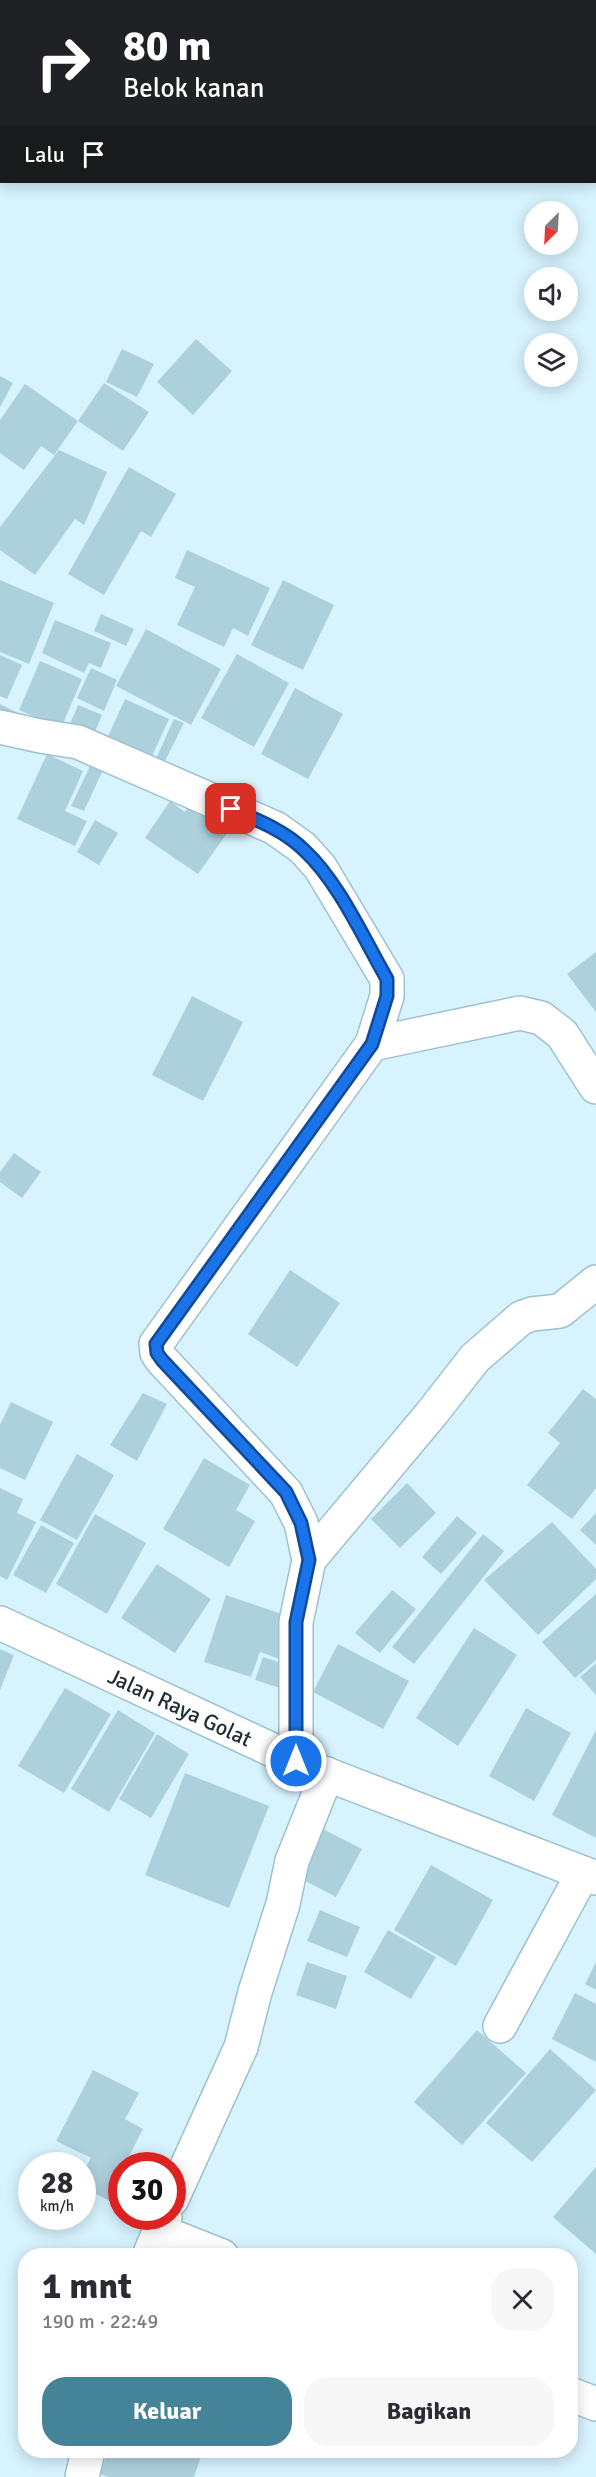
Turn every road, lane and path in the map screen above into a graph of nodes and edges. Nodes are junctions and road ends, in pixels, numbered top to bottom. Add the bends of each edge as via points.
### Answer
1 (0, 727) edge
2 (372, 1044) junction
3 (596, 1087) edge
4 (596, 1282) edge
5 (309, 1560) junction
6 (0, 1623) edge
7 (296, 1761) junction
8 (327, 1774) junction
9 (590, 1875) edge
10 (500, 2026) dead end
11 (186, 2168) edge
12 (158, 2235) edge
13 (198, 2248) edge
14 (578, 2397) edge
15 (596, 2404) edge
16 (86, 2458) edge
17 (82, 2477) edge

1 - 2 street via 78,742 275,828 303,848 321,867 387,979 387,996
2 - 3 street via 520,1013 541,1018 562,1034
2 - 5 street via 156,1344 162,1360 286,1492 301,1523
4 - 5 street via 560,1311 521,1318 475,1358
5 - 7 street via 296,1622
6 - 7 street, Jalan Raya Golat
7 - 8 street, Jalan Raya Golat
8 - 9 street, Jalan Raya Golat
8 - 11 street via 292,1861 241,2047
9 - 10 street
12 - 13 street
14 - 15 street
16 - 17 street

